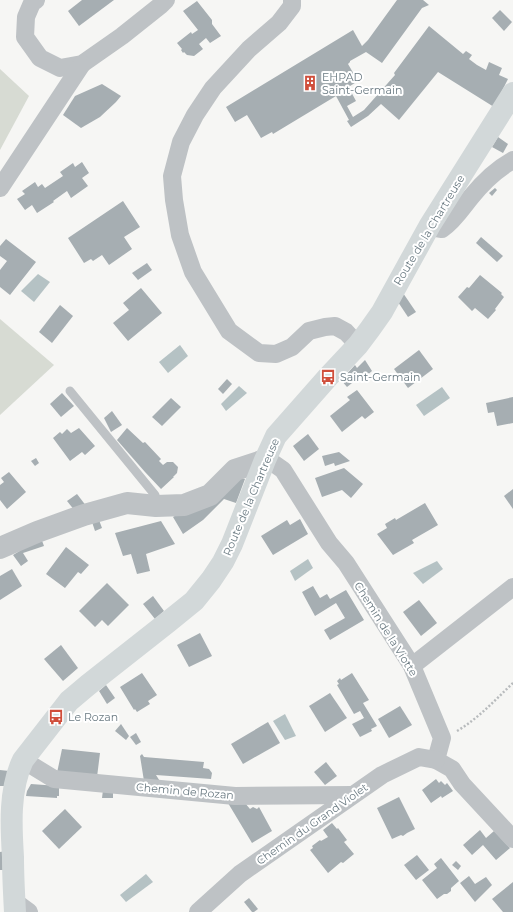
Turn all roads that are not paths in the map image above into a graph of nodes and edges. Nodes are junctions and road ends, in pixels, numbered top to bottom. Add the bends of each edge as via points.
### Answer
1 (36, 0) edge
2 (166, 0) edge
3 (292, 0) edge
4 (82, 64) junction
5 (513, 93) edge
6 (513, 160) edge
7 (0, 188) edge
8 (430, 225) junction
9 (358, 345) junction
10 (70, 391) dead end
11 (265, 460) junction
12 (156, 506) junction
13 (0, 548) edge
14 (513, 587) edge
15 (412, 666) junction
16 (23, 760) junction
17 (436, 760) junction
18 (352, 795) junction
19 (513, 839) edge
20 (19, 908) edge
21 (198, 912) edge

1 - 4 street via 26,17 25,38 40,58 60,68
2 - 4 street
3 - 9 street via 292,6 279,23 249,48 213,88 181,142 172,176 180,235 192,272 229,331 259,353 276,354 292,347 309,331 335,326 346,332
4 - 7 street
5 - 8 main road, Route de la Chartreuse
6 - 8 street via 486,180 442,230
8 - 9 main road, Route de la Chartreuse via 382,312
9 - 11 main road, Route de la Chartreuse via 276,436
10 - 12 lane via 155,495
11 - 12 street via 235,470 210,495 184,506
11 - 15 street, Chemin de la Viotte via 283,470
11 - 16 main road, Route de la Chartreuse via 232,544 211,580 194,600 72,698
12 - 13 street via 127,503 84,515
14 - 15 street
15 - 17 street, Chemin de la Viotte via 442,738
16 - 18 street, Chemin de Rozan via 54,779 235,796
16 - 20 main road, Route de la Chartreuse via 14,787 11,824
17 - 18 street, Chemin du Grand Violet via 419,757 382,775
17 - 19 street via 452,769 462,784
18 - 21 street, Chemin du Grand Violet via 240,874

